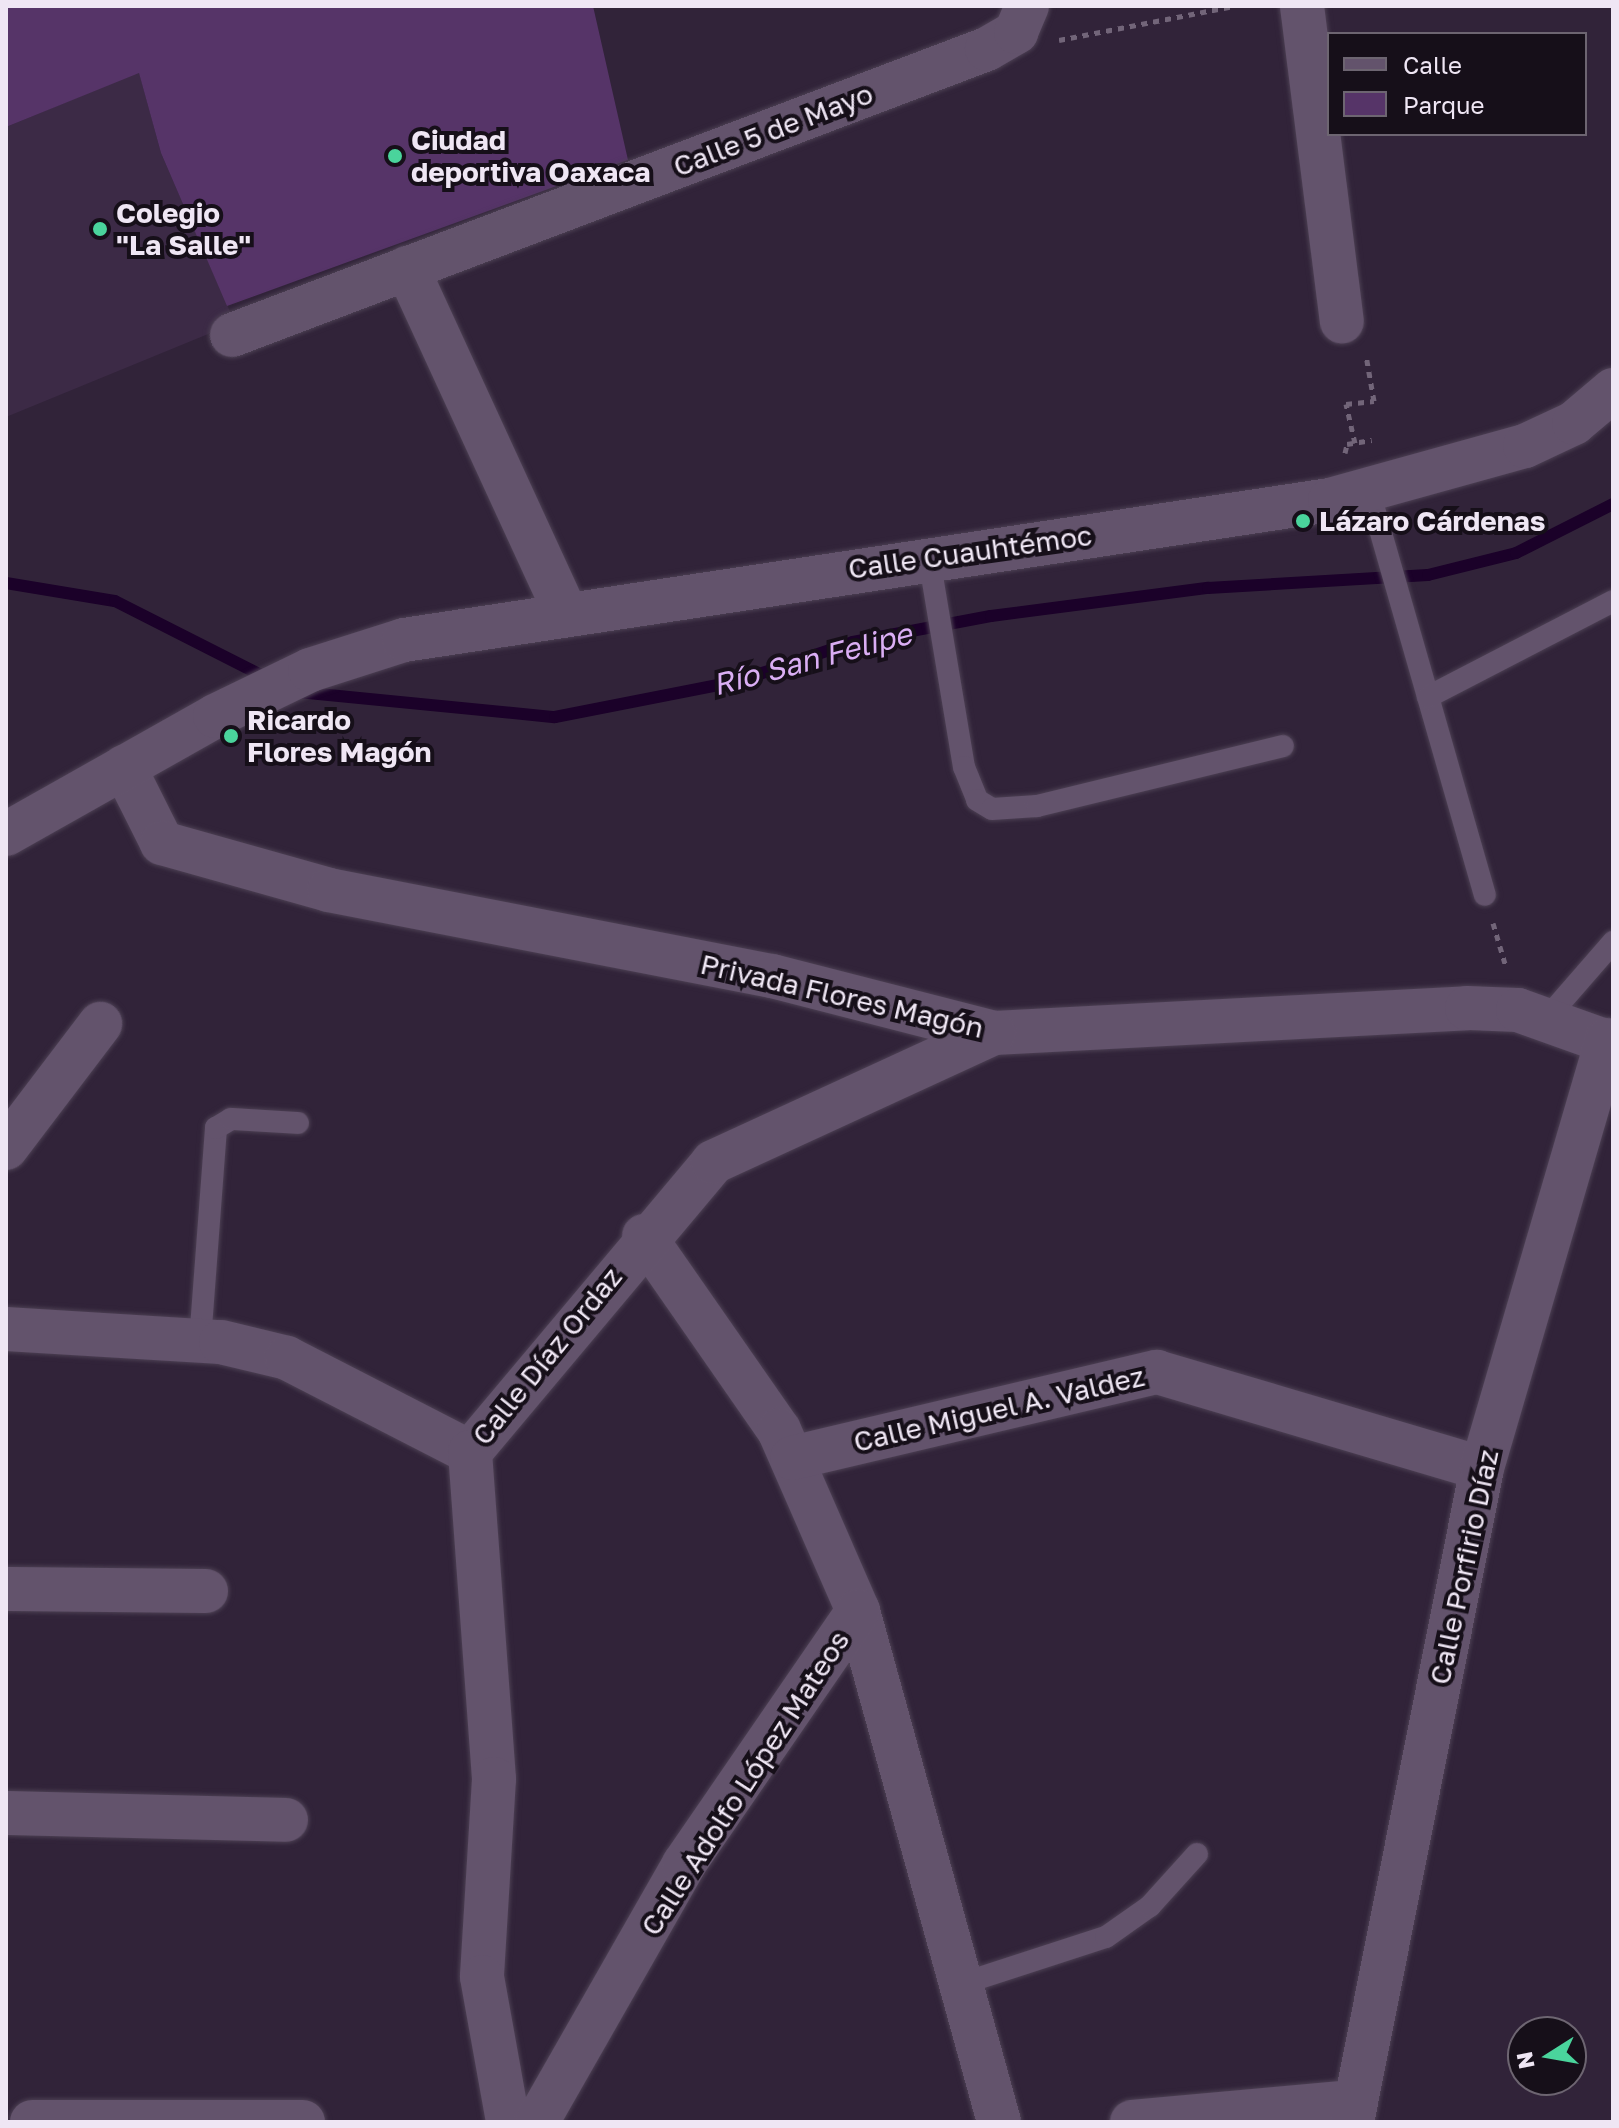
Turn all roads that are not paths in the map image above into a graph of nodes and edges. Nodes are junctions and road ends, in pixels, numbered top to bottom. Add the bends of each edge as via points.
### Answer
1 (1302, 6) edge
2 (1021, 19) edge
3 (407, 268) junction
4 (1342, 321) road end
5 (232, 335) dead end
6 (1613, 390) edge
7 (1373, 504) junction
8 (932, 573) junction
9 (1613, 601) edge
10 (565, 611) junction
11 (1428, 697) junction
12 (1283, 746) dead end
13 (124, 767) junction
14 (6, 834) edge
15 (1485, 895) road end
16 (1613, 942) edge
17 (1547, 1018) junction
18 (100, 1024) dead end
19 (994, 1033) junction
20 (1610, 1042) edge
21 (298, 1123) dead end
22 (6, 1148) edge
23 (644, 1236) junction
24 (6, 1329) edge
25 (200, 1341) junction
26 (470, 1452) junction
27 (792, 1458) junction
28 (1482, 1468) junction
29 (6, 1589) edge
30 (206, 1591) dead end
31 (858, 1611) junction
32 (6, 1813) edge
33 (286, 1820) dead end
34 (1197, 1854) dead end
35 (961, 1984) junction
36 (1353, 2112) edge
37 (32, 2122) edge
38 (303, 2122) edge
39 (508, 2122) edge
40 (537, 2122) edge
41 (999, 2122) edge
42 (1132, 2122) edge

1 - 4 street
2 - 3 street, Calle 5 de Mayo
3 - 5 street, Calle 5 de Mayo
3 - 10 street
6 - 7 street, Calle Cuauhtémoc via 1574,423
7 - 8 street, Calle Cuauhtémoc
7 - 11 lane
8 - 10 street, Calle Cuauhtémoc
8 - 12 lane via 969,787 992,809 1037,806
9 - 11 lane
10 - 13 street, Calle Cuauhtémoc via 404,640 310,670
11 - 15 lane
13 - 14 street, Calle Cuauhtémoc
13 - 19 street, Privada Flores Magón via 162,843 329,890 772,976
16 - 17 lane
17 - 19 street, Privada Flores Magón via 1467,1008
17 - 20 street, Privada Flores Magón
18 - 22 street
19 - 23 street, Calle Díaz Ordaz via 713,1162
20 - 28 street, Calle Porfirio Díaz
21 - 25 lane via 231,1119 216,1128
23 - 26 street, Calle Díaz Ordaz
23 - 27 street, Calle Adolfo López Mateos
24 - 25 street, Calle Díaz Ordaz
25 - 26 street, Calle Díaz Ordaz via 299,1363
26 - 39 street via 494,1779 482,1977
27 - 28 street, Calle Miguel A. Valdez via 1157,1372
27 - 31 street, Calle Adolfo López Mateos
28 - 36 street, Calle Porfirio Díaz
29 - 30 street
31 - 35 street, Calle Adolfo López Mateos
31 - 40 street, Calle Adolfo López Mateos via 684,1864
32 - 33 street
34 - 35 lane via 1150,1906 1106,1937
35 - 41 street, Calle Adolfo López Mateos
36 - 42 street
37 - 38 street

